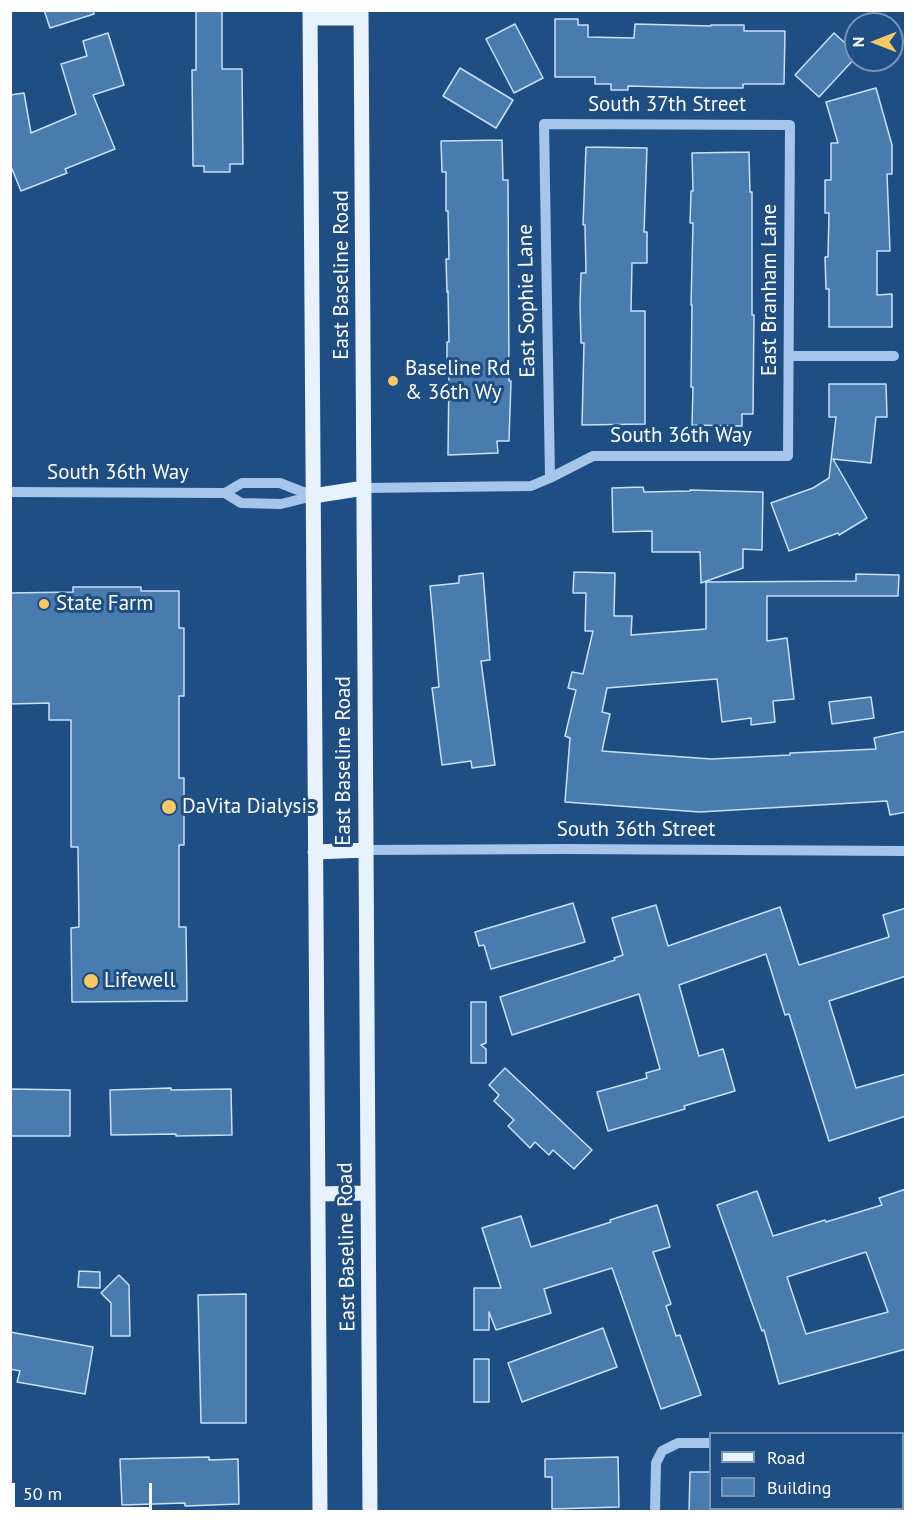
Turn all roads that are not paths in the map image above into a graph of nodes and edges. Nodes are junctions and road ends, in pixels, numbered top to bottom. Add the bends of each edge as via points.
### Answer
1 (310, 14) edge
2 (361, 14) edge
3 (544, 124) joint
4 (790, 125) joint
5 (789, 356) junction
6 (894, 356) dead end
7 (788, 456) joint
8 (550, 478) junction
9 (364, 488) junction
10 (10, 492) edge
11 (225, 493) junction
12 (314, 495) junction
13 (366, 850) junction
14 (906, 851) edge
15 (315, 852) junction
16 (367, 1193) junction
17 (319, 1194) junction
18 (709, 1443) edge
19 (320, 1512) edge
20 (370, 1512) edge
21 (655, 1512) edge

1 - 2 main road
1 - 12 main road, East Baseline Road
2 - 9 main road, East Baseline Road
3 - 4 street, South 37th Street
3 - 8 street, East Sophie Lane
4 - 5 street, East Branham Lane
5 - 6 street
5 - 7 street, East Branham Lane
7 - 8 street, South 36th Way via 594,456
8 - 9 street, South 36th Way via 531,486
9 - 12 main road
9 - 13 main road, East Baseline Road
10 - 11 street, South 36th Way
11 - 12 street, South 36th Way via 250,504 282,504
11 - 12 street, South 36th Way via 242,483 280,483
12 - 15 main road, East Baseline Road
13 - 14 street, South 36th Street
13 - 15 main road
13 - 16 main road, East Baseline Road
15 - 17 main road, East Baseline Road
16 - 17 main road
16 - 20 main road, East Baseline Road
17 - 19 main road, East Baseline Road
18 - 21 street via 678,1443 662,1451 656,1463

